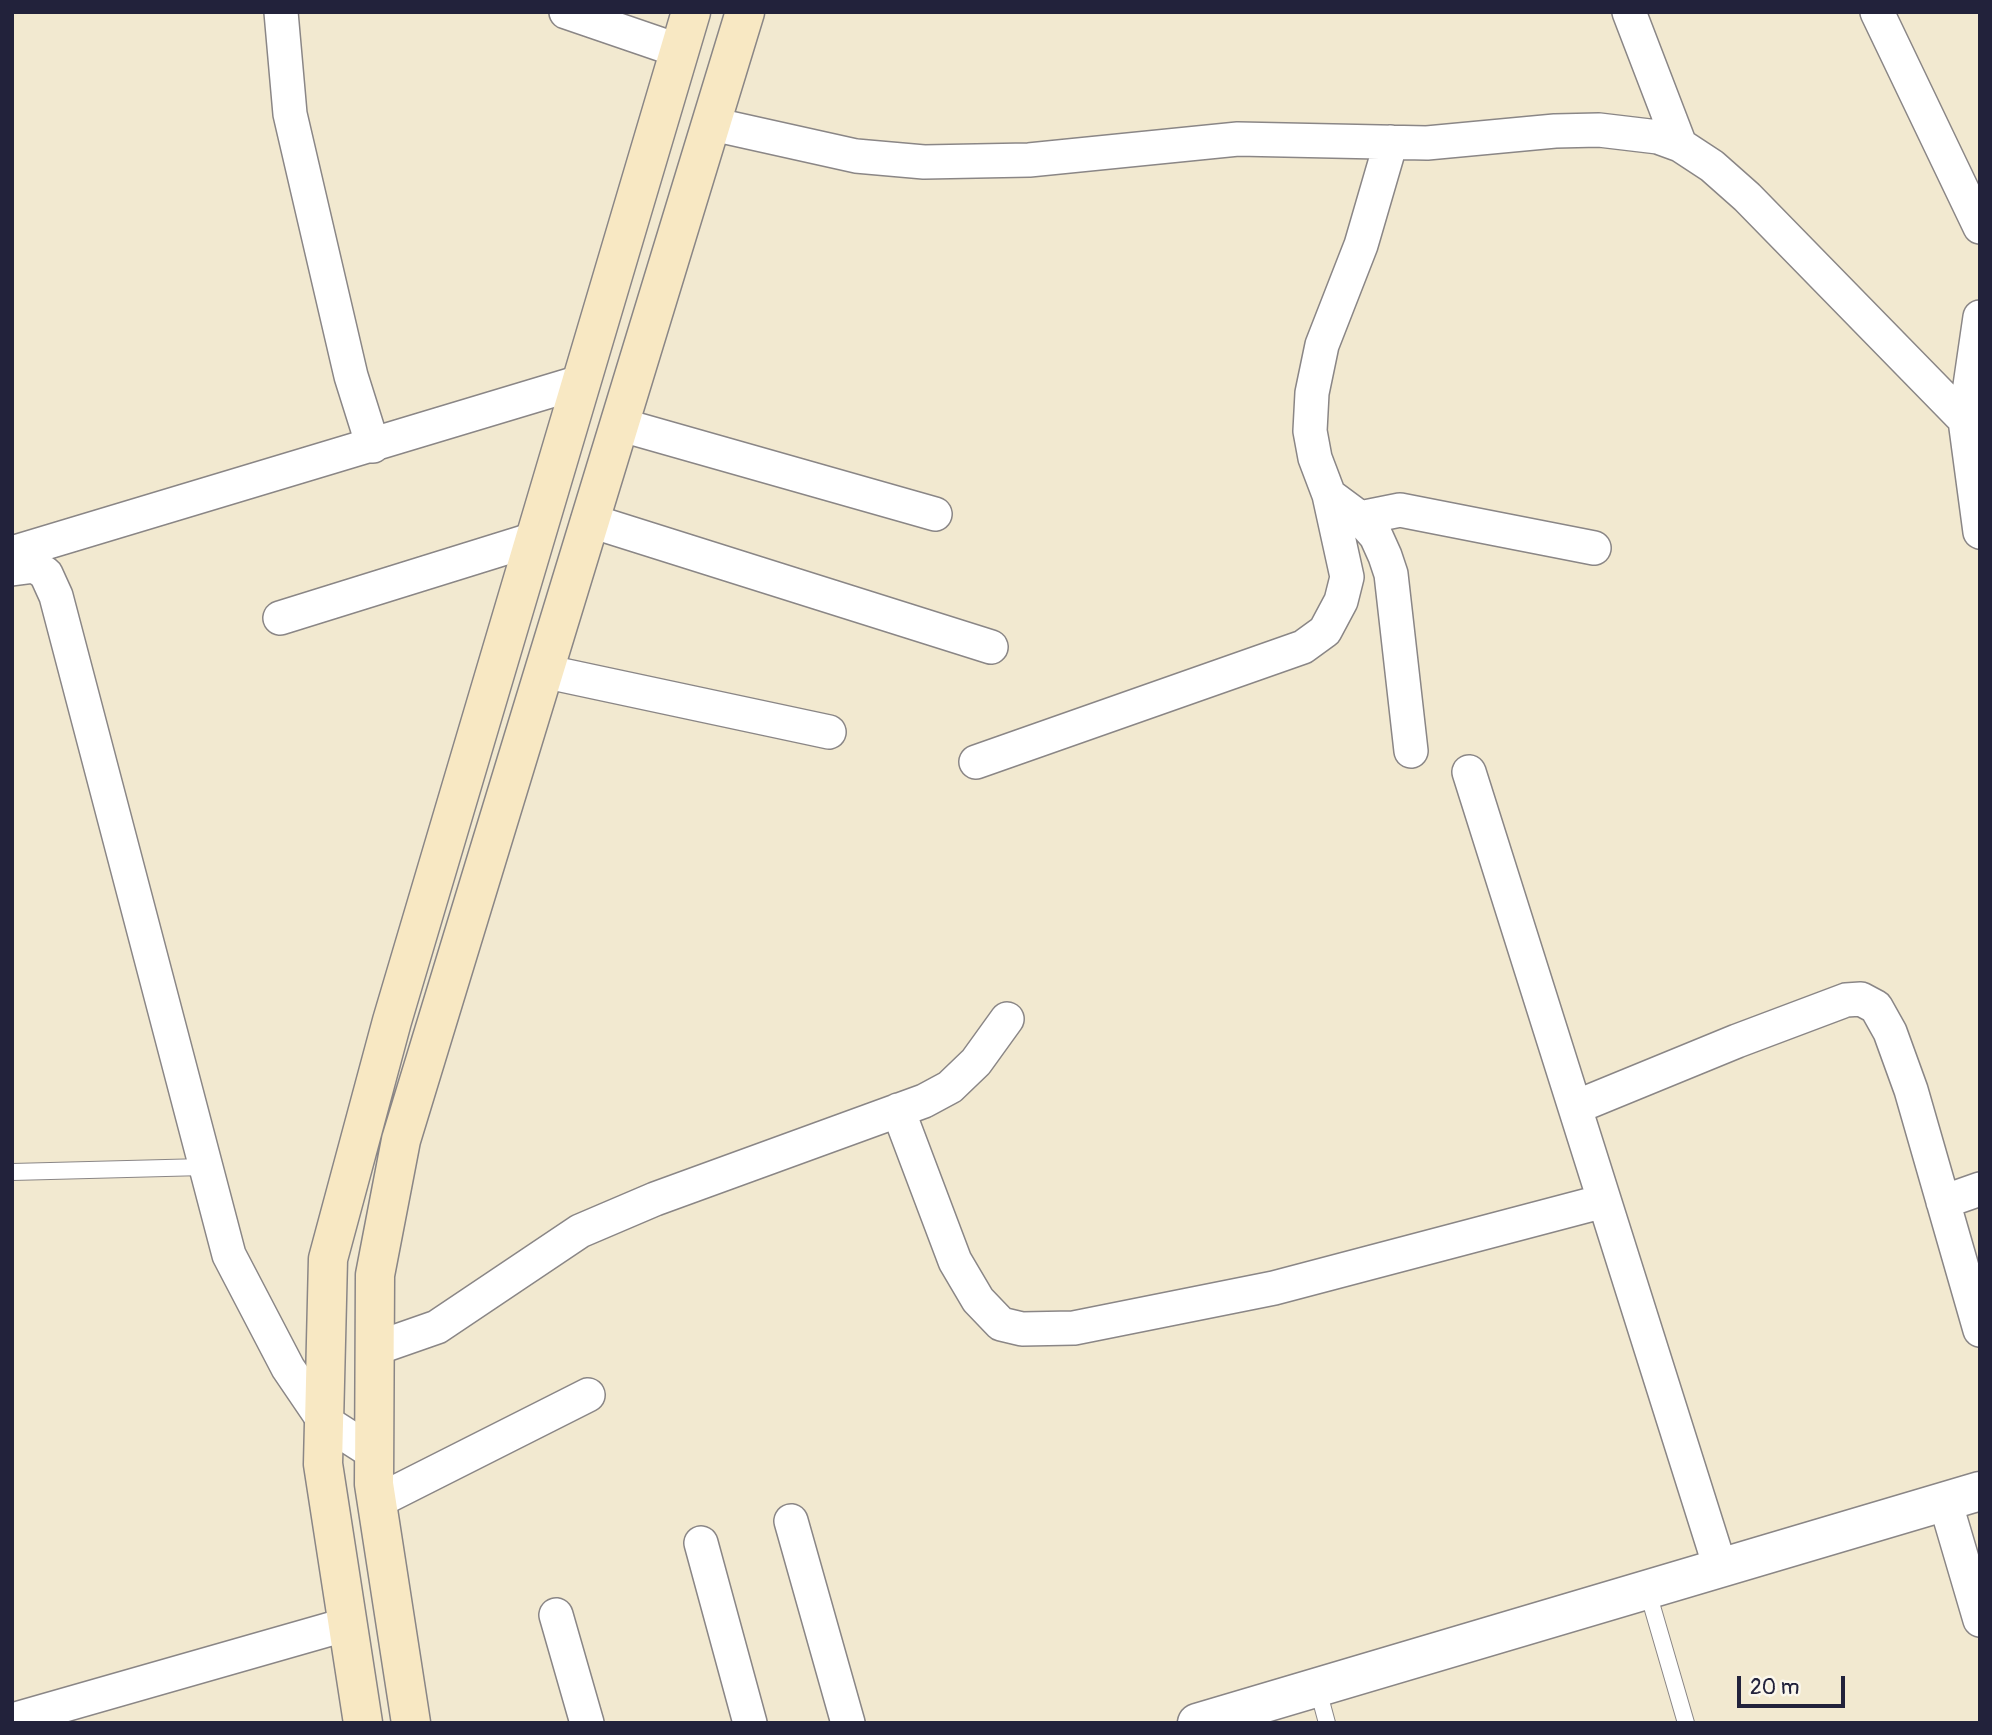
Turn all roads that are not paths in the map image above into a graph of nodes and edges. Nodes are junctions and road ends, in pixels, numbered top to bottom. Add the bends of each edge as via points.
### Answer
1 (281, 12) edge
2 (566, 12) edge
3 (691, 12) edge
4 (745, 12) edge
5 (1629, 12) edge
6 (1877, 12) edge
7 (680, 51) junction
8 (712, 124) junction
9 (1391, 142) junction
10 (1680, 145) junction
11 (1980, 227) edge
12 (1980, 317) edge
13 (580, 382) junction
14 (1965, 420) junction
15 (618, 424) junction
16 (373, 446) junction
17 (1329, 495) junction
18 (935, 514) dead end
19 (1360, 518) junction
20 (588, 520) junction
21 (1980, 531) edge
22 (534, 539) junction
23 (1594, 548) dead end
24 (15, 558) edge
25 (280, 618) dead end
26 (991, 647) dead end
27 (543, 671) junction
28 (829, 732) dead end
29 (1410, 751) dead end
30 (976, 762) dead end
31 (1469, 772) dead end
32 (1007, 1020) dead end
33 (1576, 1107) junction
34 (898, 1110) junction
35 (204, 1167) junction
36 (12, 1172) edge
37 (1980, 1189) edge
38 (1604, 1201) junction
39 (1943, 1202) junction
40 (1980, 1330) edge
41 (374, 1349) junction
42 (588, 1395) dead end
43 (324, 1421) junction
44 (374, 1453) junction
45 (1963, 1496) edge
46 (376, 1502) junction
47 (791, 1521) dead end
48 (701, 1543) dead end
49 (1720, 1567) junction
50 (1647, 1589) junction
51 (556, 1615) dead end
52 (1980, 1620) edge
53 (348, 1624) junction
54 (1317, 1686) junction
55 (12, 1720) edge
56 (363, 1723) edge
57 (411, 1723) edge
58 (587, 1723) edge
59 (750, 1723) edge
60 (848, 1723) edge
61 (1197, 1723) edge
62 (1327, 1723) edge
63 (1686, 1723) edge

1 - 16 street via 290,114 351,376
2 - 7 street
3 - 7 main road
4 - 8 main road
5 - 10 street
6 - 11 street
7 - 13 main road
8 - 9 street via 856,156 924,162 1029,160 1238,139
8 - 15 main road
9 - 10 street via 1599,130 1658,136
9 - 17 street via 1362,245 1322,345 1312,393 1310,431
10 - 14 street via 1747,197
12 - 14 street
13 - 16 street
13 - 22 main road
14 - 21 street
15 - 18 street
15 - 20 main road
16 - 24 street
17 - 19 street
17 - 30 street via 1347,577 1325,631 1303,647
19 - 23 street via 1400,510
19 - 29 street via 1376,536 1391,574
20 - 26 street
20 - 27 main road
22 - 25 street
22 - 43 main road via 391,1021 328,1259
24 - 35 street via 46,574 55,596
27 - 28 street
27 - 41 main road via 401,1140 375,1275
31 - 33 street
32 - 34 street via 976,1062 950,1087
33 - 38 street
33 - 39 street via 1737,1041 1846,1000 1861,999 1876,1007 1890,1032
34 - 38 street via 955,1261 978,1300 1001,1324 1022,1329 1074,1328 1274,1288
34 - 41 street via 580,1231 437,1327
35 - 36 lane
35 - 43 street via 229,1255 288,1368
37 - 39 street
38 - 49 street
39 - 40 street
41 - 44 main road
42 - 46 street
43 - 44 street
43 - 53 main road via 323,1464
44 - 46 main road
45 - 49 street
45 - 52 street
46 - 57 main road
47 - 60 street
48 - 59 street
49 - 50 street
50 - 54 street
50 - 63 lane
51 - 58 street
53 - 55 street
53 - 56 main road
54 - 61 street
54 - 62 lane

